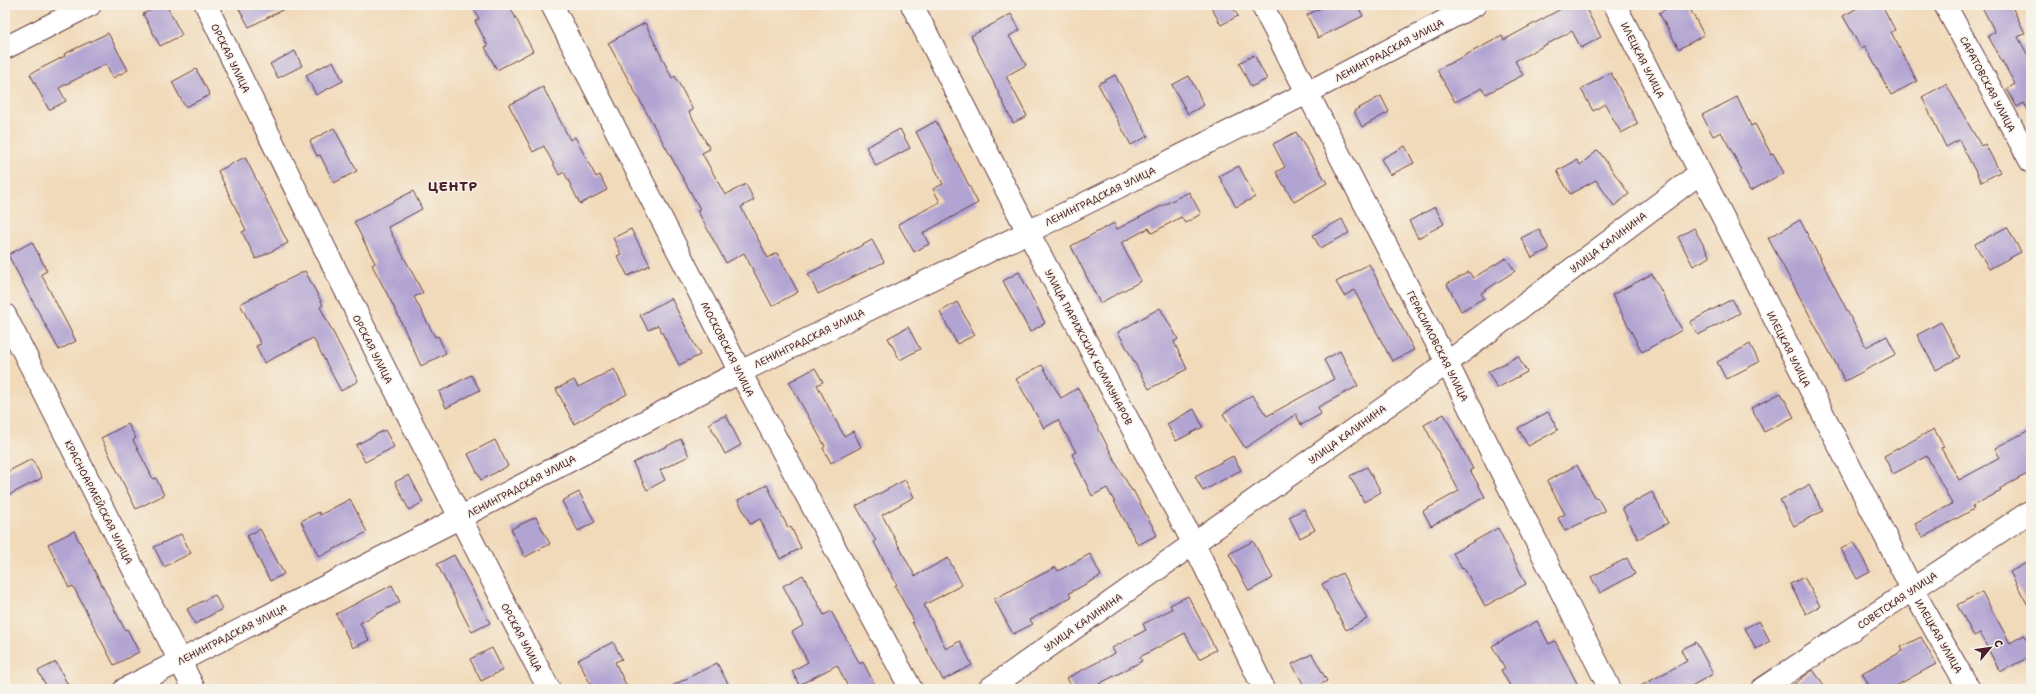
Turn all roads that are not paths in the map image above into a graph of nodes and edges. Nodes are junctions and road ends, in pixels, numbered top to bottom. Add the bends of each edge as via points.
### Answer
1 (90, 5) edge
2 (206, 5) edge
3 (552, 5) edge
4 (912, 5) edge
5 (1262, 5) edge
6 (1475, 5) edge
7 (1615, 5) edge
8 (1945, 5) edge
9 (5, 48) edge
10 (1307, 93) junction
11 (2031, 162) edge
12 (1700, 173) junction
13 (1028, 232) junction
14 (5, 315) edge
15 (1447, 363) junction
16 (740, 372) junction
17 (2031, 511) edge
18 (459, 518) junction
19 (1194, 544) junction
20 (1912, 589) junction
21 (179, 661) junction
22 (125, 689) edge
23 (194, 689) edge
24 (549, 689) edge
25 (911, 689) edge
26 (989, 689) edge
27 (1264, 689) edge
28 (1610, 689) edge
29 (1762, 689) edge
30 (1969, 689) edge

1 - 9 street
2 - 18 street, ОРСКАЯ УЛИЦА via 359,320
3 - 16 street, МОСКОВСКАЯ УЛИЦА
4 - 13 street, УЛИЦА ПАРИЖСКИХ КОММУНАРОВ
5 - 10 street, ГЕРАСИМОВСКАЯ УЛИЦА
6 - 10 street, ЛЕНИНГРАДСКАЯ УЛИЦА
7 - 12 street, ИЛЕЦКАЯ УЛИЦА
8 - 11 street, САРАТОВСКАЯ УЛИЦА
10 - 13 street, ЛЕНИНГРАДСКАЯ УЛИЦА
10 - 15 street, ГЕРАСИМОВСКАЯ УЛИЦА
12 - 15 street, УЛИЦА КАЛИНИНА
12 - 20 street, ИЛЕЦКАЯ УЛИЦА
13 - 16 street, ЛЕНИНГРАДСКАЯ УЛИЦА
13 - 19 street, УЛИЦА ПАРИЖСКИХ КОММУНАРОВ
14 - 21 street, КРАСНОАРМЕЙСКАЯ УЛИЦА
15 - 19 street, УЛИЦА КАЛИНИНА
15 - 28 street, ГЕРАСИМОВСКАЯ УЛИЦА
16 - 18 street, ЛЕНИНГРАДСКАЯ УЛИЦА
16 - 25 street, МОСКОВСКАЯ УЛИЦА
17 - 20 street, СОВЕТСКАЯ УЛИЦА
18 - 21 street, ЛЕНИНГРАДСКАЯ УЛИЦА
18 - 24 street, ОРСКАЯ УЛИЦА
19 - 26 street, УЛИЦА КАЛИНИНА
19 - 27 street, УЛИЦА ПАРИЖСКИХ КОММУНАРОВ
20 - 29 street, СОВЕТСКАЯ УЛИЦА
20 - 30 street, ИЛЕЦКАЯ УЛИЦА
21 - 22 street, ЛЕНИНГРАДСКАЯ УЛИЦА
21 - 23 street, КРАСНОАРМЕЙСКАЯ УЛИЦА

